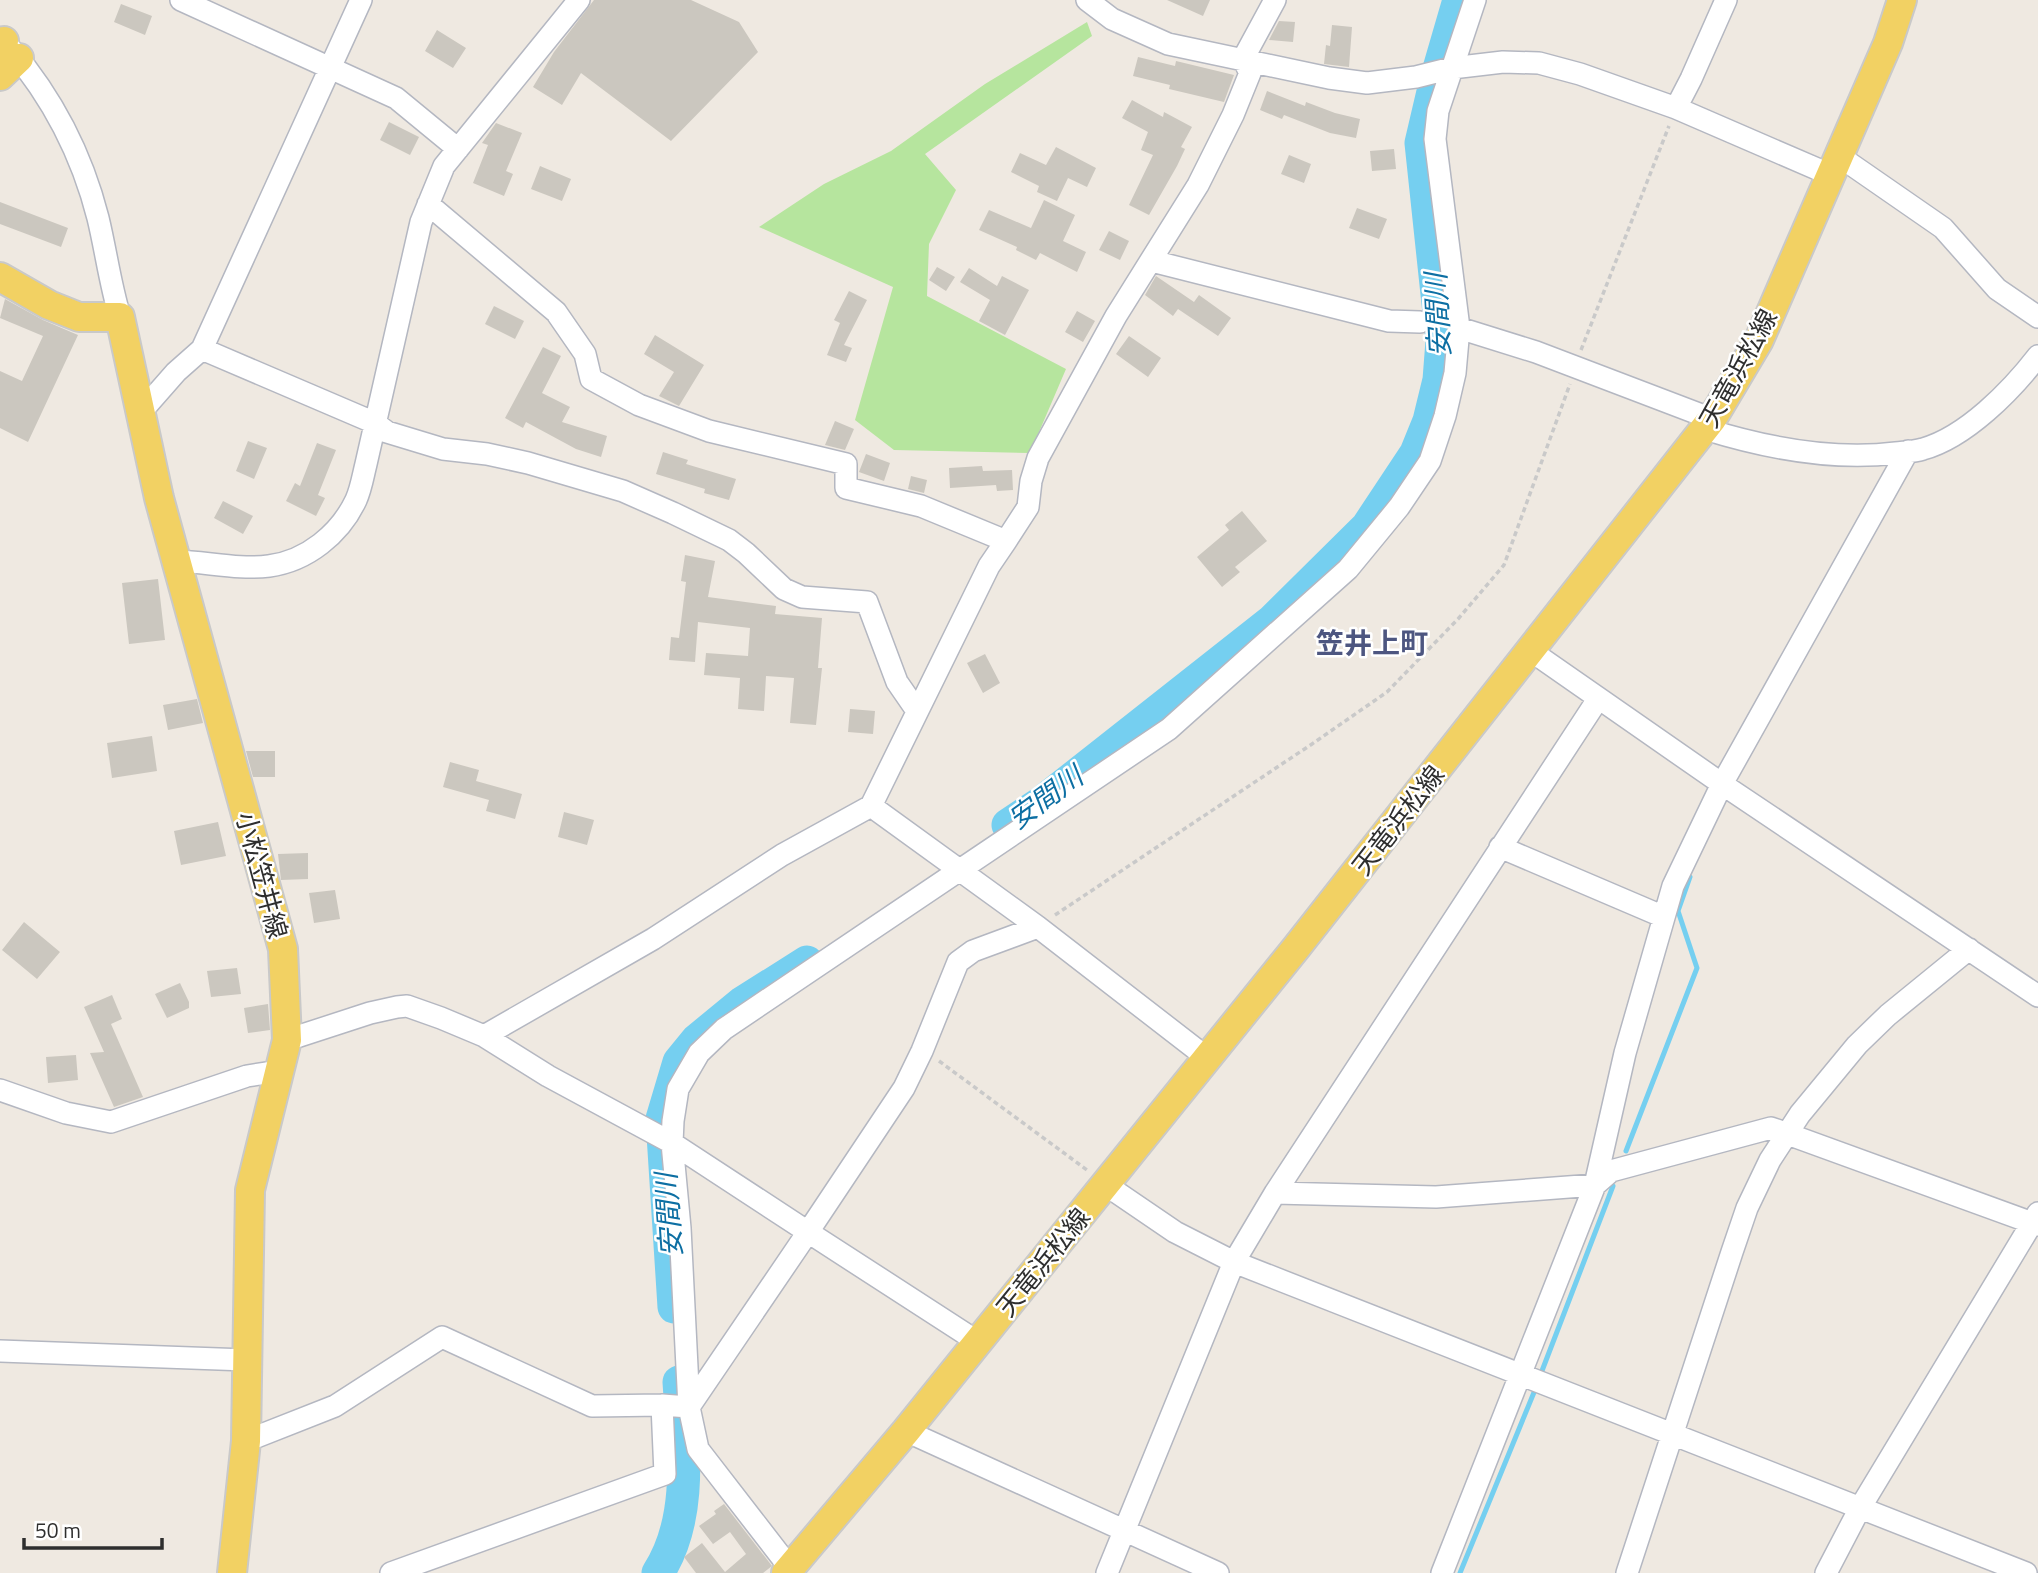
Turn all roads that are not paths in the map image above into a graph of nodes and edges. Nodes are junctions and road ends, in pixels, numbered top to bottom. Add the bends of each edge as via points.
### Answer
1 (181, 0) edge
2 (361, 0) edge
3 (579, 0) edge
4 (1087, 0) edge
5 (1275, 0) edge
6 (1475, 0) edge
7 (1726, 0) edge
8 (1902, 0) edge
9 (5, 51) edge
10 (1242, 58) junction
11 (330, 68) junction
12 (1451, 68) junction
13 (1676, 107) junction
14 (458, 149) junction
15 (1835, 166) junction
16 (428, 204) junction
17 (1152, 261) junction
18 (0, 277) edge
19 (120, 317) junction
20 (2038, 317) edge
21 (1420, 322) dead end
22 (1459, 328) junction
23 (202, 349) junction
24 (2038, 356) edge
25 (140, 413) junction
26 (375, 424) junction
27 (1709, 424) junction
28 (1908, 451) junction
29 (1006, 541) junction
30 (177, 561) junction
31 (1531, 651) junction
32 (1598, 699) junction
33 (917, 711) junction
34 (1721, 784) junction
35 (871, 806) junction
36 (1500, 847) junction
37 (954, 866) junction
38 (1664, 917) junction
39 (1038, 927) junction
40 (1969, 949) junction
41 (2038, 996) edge
42 (484, 1036) junction
43 (287, 1040) junction
44 (1206, 1056) junction
45 (279, 1071) junction
46 (0, 1090) edge
47 (1788, 1134) junction
48 (666, 1140) junction
49 (1106, 1185) junction
50 (1595, 1185) junction
51 (1275, 1193) junction
52 (2036, 1221) edge
53 (808, 1232) junction
54 (1234, 1262) junction
55 (978, 1342) junction
56 (0, 1351) edge
57 (246, 1360) junction
58 (1533, 1379) junction
59 (678, 1406) junction
60 (906, 1431) junction
61 (1673, 1434) junction
62 (246, 1441) junction
63 (1860, 1508) junction
64 (1124, 1532) junction
65 (788, 1571) edge
66 (232, 1573) edge
67 (391, 1573) edge
68 (1107, 1573) edge
69 (1218, 1573) edge
70 (1442, 1573) edge
71 (1627, 1573) edge
72 (1826, 1573) edge
73 (2026, 1573) edge

1 - 11 street
2 - 11 street
3 - 14 street
4 - 10 street via 1112,19 1168,44
5 - 10 street
6 - 12 street
7 - 13 street
8 - 15 main road, 天竜浜松線
9 - 19 street via 31,72 76,153 97,215
10 - 12 street via 1367,83
10 - 17 street via 1250,73 1233,115
11 - 14 street via 396,98
11 - 23 street
12 - 13 street via 1539,63
12 - 22 street via 1435,139
13 - 15 street
14 - 16 street via 444,166
15 - 20 street via 1943,228 1997,289
15 - 27 main road, 天竜浜松線 via 1759,340
16 - 26 street
16 - 29 street via 556,312 586,354 591,379 639,405 709,430 846,464 846,488 921,506
17 - 21 street via 1389,321
17 - 29 street via 1116,316 1038,458 1028,507
18 - 19 main road via 79,317
19 - 25 main road, 小松笠井線
22 - 27 street via 1536,352
22 - 37 street via 1455,373 1430,461 1348,569 1169,729
23 - 25 street
23 - 26 street
24 - 28 street via 2015,385 1965,429 1923,449
25 - 30 main road, 小松笠井線
26 - 30 street via 357,498 344,522 323,543 297,559 269,566
26 - 33 street via 443,449 528,463 623,491 729,540 784,589 802,597 867,602 897,682
27 - 28 street via 1750,443 1861,457
27 - 31 main road, 天竜浜松線
28 - 34 street
29 - 33 street
30 - 43 main road, 小松笠井線 via 283,949
31 - 32 street
31 - 44 main road, 天竜浜松線
32 - 34 street
32 - 36 street
33 - 35 street
34 - 38 street via 1672,886
34 - 40 street
35 - 37 street
35 - 42 street
36 - 38 street
36 - 51 street
37 - 39 street
37 - 48 street via 724,1029 699,1054 678,1089
38 - 50 street via 1625,1053
39 - 44 street
39 - 53 street via 973,951 958,962 904,1088
40 - 41 street
40 - 47 street via 1857,1045
42 - 43 street via 407,1006
42 - 48 street
43 - 45 main road, 小松笠井線
44 - 49 main road, 天竜浜松線
45 - 46 street via 247,1076 111,1122 66,1113
45 - 57 main road, 小松笠井線 via 250,1190
47 - 50 street via 1771,1128 1611,1171
47 - 52 street
47 - 61 street via 1747,1208
48 - 53 street
48 - 59 street via 680,1228
49 - 54 street via 1175,1232
49 - 55 main road, 天竜浜松線
50 - 51 street via 1436,1196
50 - 58 street
51 - 54 street
52 - 63 street
53 - 55 street
53 - 59 street
54 - 58 street
54 - 64 street
55 - 60 main road, 天竜浜松線
56 - 57 street
57 - 62 main road, 小松笠井線
58 - 61 street
58 - 70 street
59 - 62 street via 592,1406 442,1337 335,1406
59 - 65 street via 698,1449
59 - 67 street via 665,1474
60 - 64 street
60 - 65 main road, 天竜浜松線
61 - 63 street
61 - 71 street
62 - 66 main road, 小松笠井線
63 - 72 street
63 - 73 street
64 - 68 street
64 - 69 street

